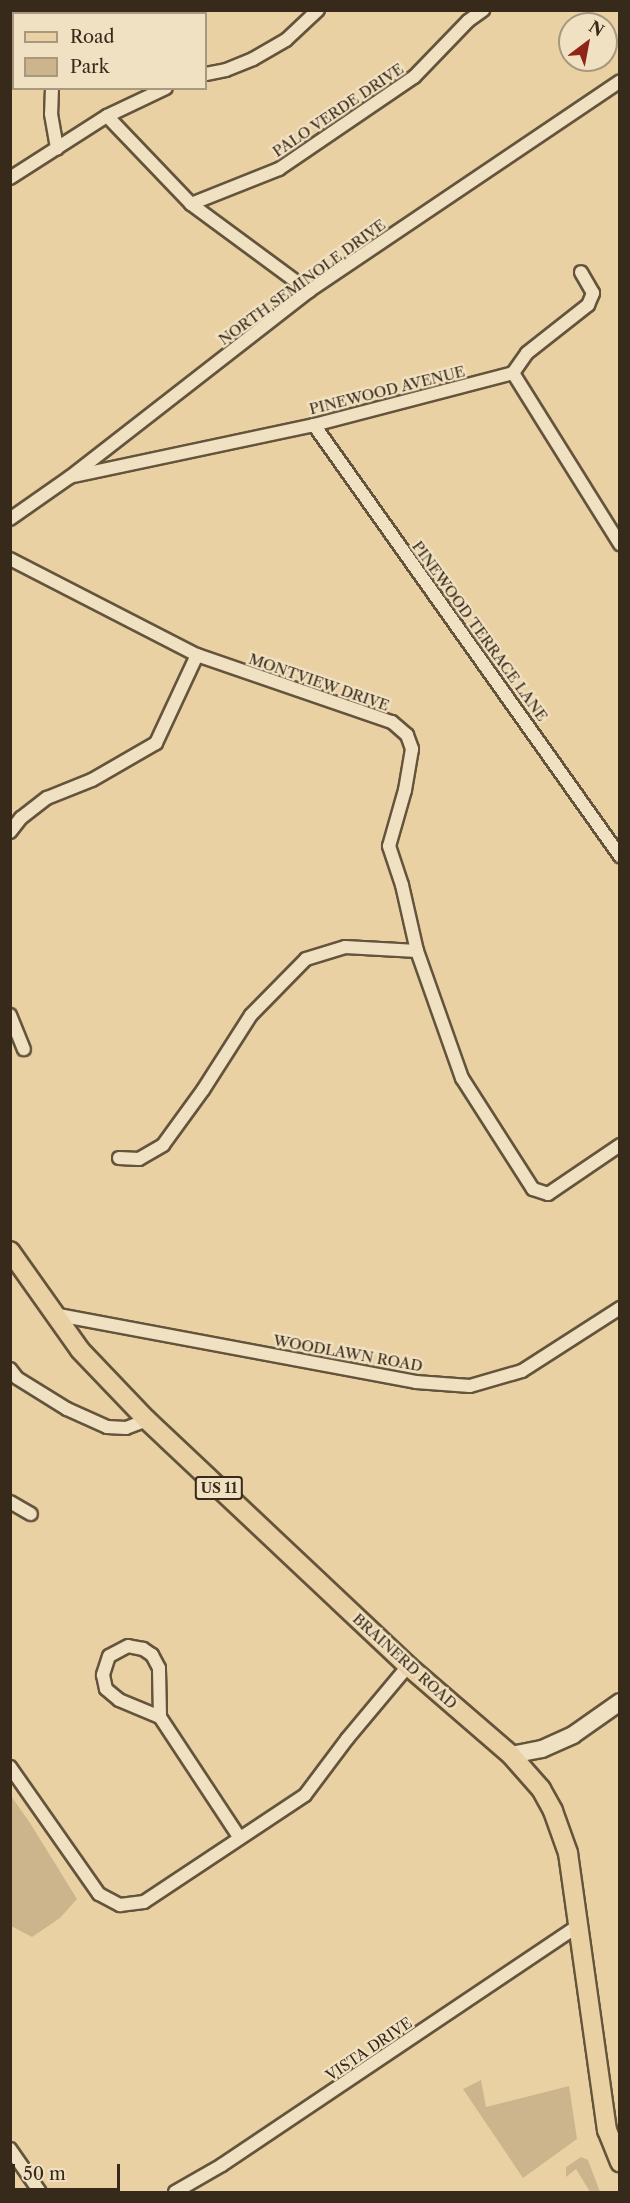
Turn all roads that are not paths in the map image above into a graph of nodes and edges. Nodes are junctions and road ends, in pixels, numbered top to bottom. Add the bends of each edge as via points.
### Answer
1 (318, 10) edge
2 (483, 10) edge
3 (207, 74) edge
4 (620, 81) edge
5 (52, 90) edge
6 (162, 90) edge
7 (107, 116) junction
8 (57, 148) junction
9 (10, 178) edge
10 (191, 204) junction
11 (581, 272) dead end
12 (309, 291) junction
13 (513, 373) junction
14 (314, 425) junction
15 (70, 477) junction
16 (10, 519) edge
17 (620, 544) edge
18 (10, 559) edge
19 (197, 656) junction
20 (10, 832) edge
21 (620, 856) edge
22 (417, 951) junction
23 (10, 1015) edge
24 (24, 1049) dead end
25 (620, 1145) edge
26 (119, 1158) dead end
27 (10, 1251) edge
28 (620, 1308) edge
29 (53, 1314) junction
30 (10, 1369) edge
31 (147, 1420) junction
32 (10, 1502) edge
33 (31, 1514) dead end
34 (408, 1666) junction
35 (620, 1702) edge
36 (160, 1717) junction
37 (511, 1755) junction
38 (10, 1767) edge
39 (239, 1837) junction
40 (577, 1926) junction
41 (10, 2150) edge
42 (620, 2162) edge
43 (40, 2193) edge
44 (175, 2193) edge

1 - 3 street via 286,40 253,59
2 - 10 street, PALO VERDE DRIVE via 414,77 279,169
4 - 12 street, NORTH SEMINOLE DRIVE
5 - 8 street via 52,125
6 - 7 street
7 - 8 street
7 - 10 street
8 - 9 street
10 - 12 street
11 - 13 street via 593,293 588,305 527,353
12 - 15 street, NORTH SEMINOLE DRIVE
13 - 14 street, PINEWOOD AVENUE
13 - 17 street
14 - 15 street, PINEWOOD AVENUE
14 - 21 street, PINEWOOD TERRACE LANE
15 - 16 street, NORTH SEMINOLE DRIVE
18 - 19 street, MONTVIEW DRIVE
19 - 20 street via 156,743 92,780 47,798
19 - 22 street, MONTVIEW DRIVE via 392,722 407,735 412,749 409,770 389,846
22 - 25 street, MONTVIEW DRIVE via 462,1078 533,1189 548,1194
22 - 26 street via 345,947 306,958 251,1015 163,1145 139,1159
23 - 24 street
27 - 29 main road, BRAINERD ROAD / US 11
28 - 29 street, WOODLAWN ROAD via 522,1371 470,1386 416,1382
29 - 31 main road, BRAINERD ROAD / US 11 via 80,1350
30 - 31 street via 67,1409 107,1427 126,1428
31 - 34 main road, BRAINERD ROAD / US 11
32 - 33 street
34 - 37 main road, BRAINERD ROAD / US 11
34 - 39 street via 305,1795
35 - 37 street via 573,1735 542,1749
36 - 36 street via 159,1668 152,1655 143,1648 128,1646 110,1656 102,1676 106,1689 119,1700
36 - 39 street
37 - 40 main road, BRAINERD ROAD / US 11 via 541,1789 553,1811 568,1853
38 - 39 street via 99,1894 120,1905 144,1902
40 - 42 main road, BRAINERD ROAD / US 11 via 607,2130
40 - 44 street, VISTA DRIVE via 222,2166
41 - 43 street

